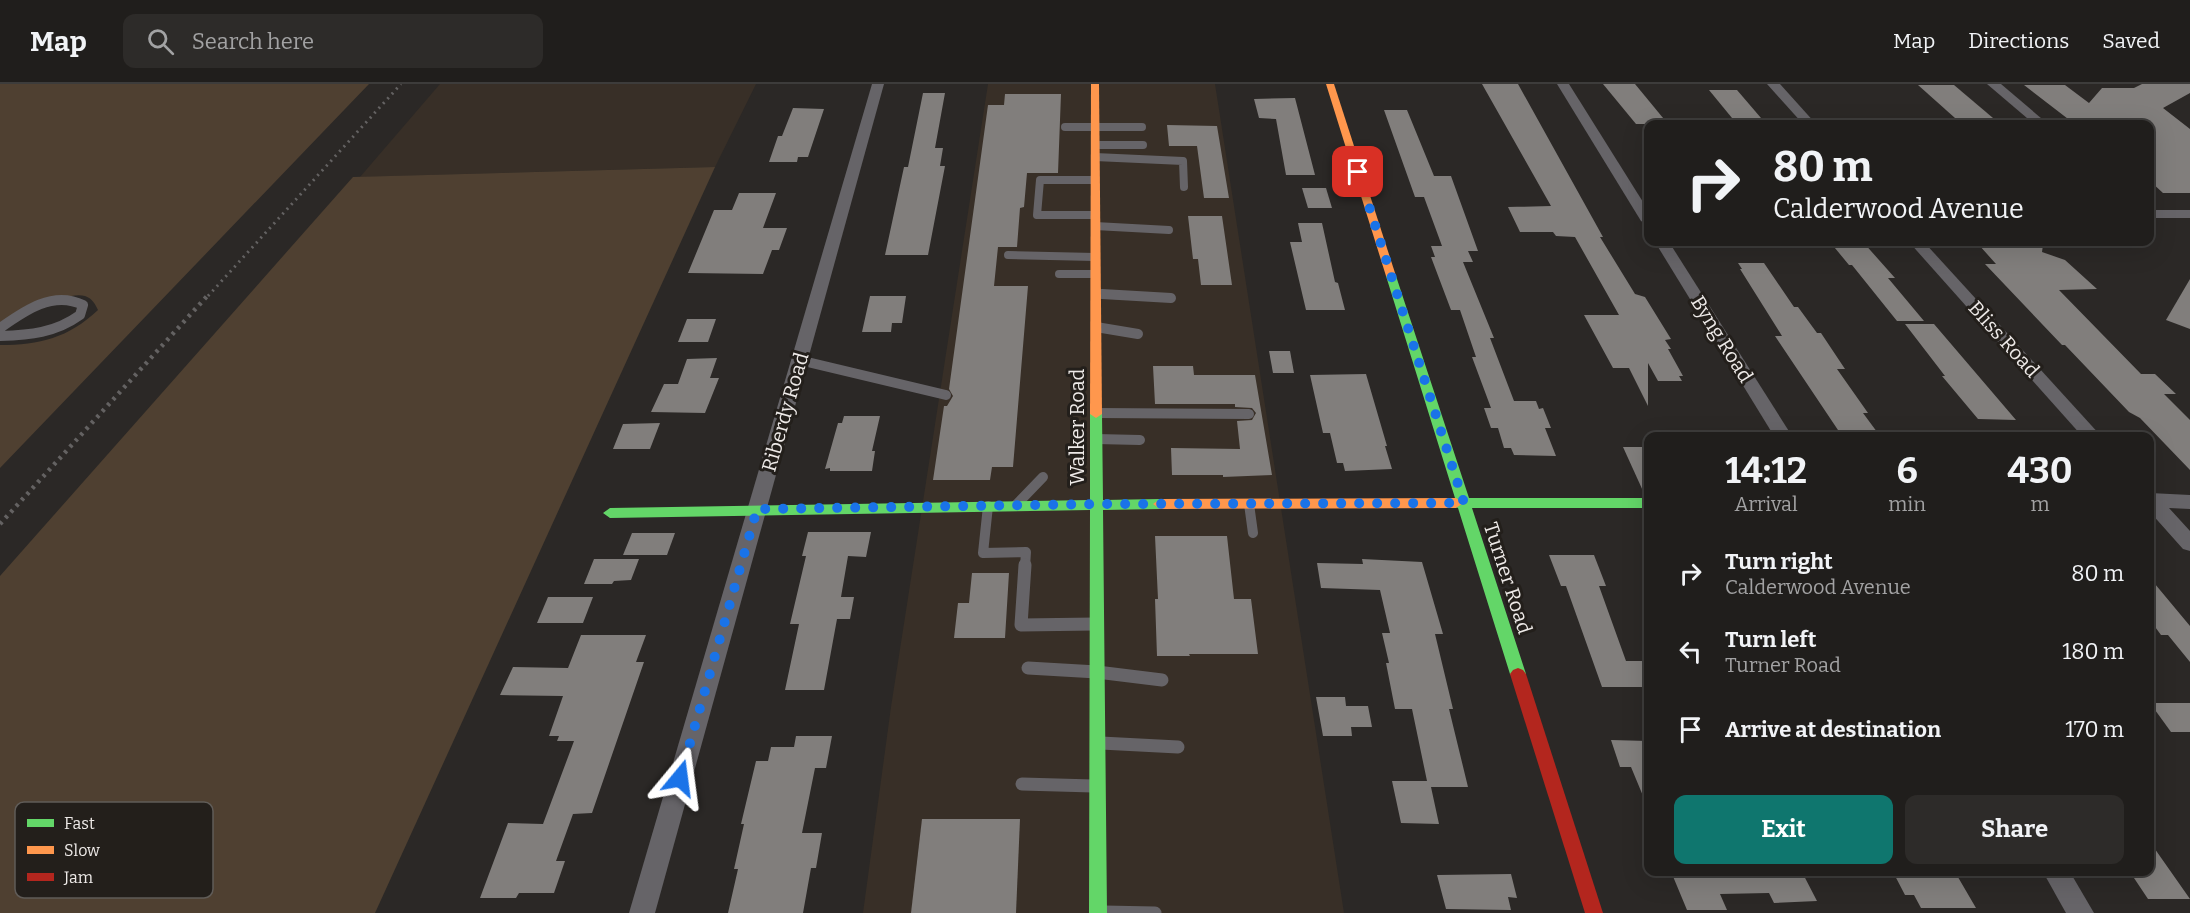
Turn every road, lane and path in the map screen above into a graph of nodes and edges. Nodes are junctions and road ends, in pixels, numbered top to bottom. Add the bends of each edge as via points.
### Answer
1 (878, 84) edge
2 (1095, 84) edge
3 (1330, 84) edge
4 (1563, 84) edge
5 (1773, 84) edge
6 (1993, 84) edge
7 (1806, 120) edge
8 (2036, 120) edge
9 (1095, 126) junction
10 (1065, 127) dead end
11 (1142, 127) dead end
12 (1143, 144) dead end
13 (1095, 151) junction
14 (1095, 180) junction
15 (1184, 188) dead end
16 (2154, 214) edge
17 (2190, 214) edge
18 (1644, 215) edge
19 (1095, 220) junction
20 (1169, 230) dead end
21 (1665, 246) edge
22 (1920, 246) edge
23 (1008, 255) dead end
24 (1095, 257) junction
25 (1059, 274) dead end
26 (1096, 274) junction
27 (1096, 294) junction
28 (1171, 298) dead end
29 (1096, 327) junction
30 (0, 328) edge
31 (1138, 334) dead end
32 (0, 336) edge
33 (800, 360) junction
34 (946, 395) dead end
35 (1096, 413) junction
36 (1249, 414) dead end
37 (1781, 432) edge
38 (2088, 432) edge
39 (1096, 439) junction
40 (1140, 440) dead end
41 (1043, 477) dead end
42 (2154, 501) edge
43 (2190, 501) edge
44 (1464, 503) junction
45 (1644, 503) edge
46 (1096, 504) junction
47 (1249, 504) junction
48 (2154, 505) edge
49 (988, 506) junction
50 (1015, 506) junction
51 (757, 509) junction
52 (610, 513) dead end
53 (1253, 534) dead end
54 (2190, 544) edge
55 (1097, 624) junction
56 (1029, 668) dead end
57 (1097, 672) junction
58 (1162, 680) dead end
59 (1097, 743) junction
60 (1178, 747) dead end
61 (1022, 784) dead end
62 (1098, 786) junction
63 (2059, 876) edge
64 (1098, 912) edge
65 (642, 913) edge
66 (1155, 913) edge
67 (1594, 913) edge
68 (2082, 913) edge

1 - 33 street, Riberdy Road
2 - 9 street, Walker Road
3 - 44 street, Turner Road
4 - 18 street
5 - 7 street
6 - 8 street
9 - 10 lane
9 - 11 lane
9 - 13 street, Walker Road
12 - 13 lane
13 - 14 street, Walker Road
13 - 15 lane via 1183,161
14 - 19 street, Walker Road
14 - 19 lane via 1040,180 1037,215
16 - 17 street
19 - 20 lane
19 - 24 street, Walker Road
21 - 37 street, Byng Road
22 - 38 street, Bliss Road
23 - 24 lane
24 - 26 street, Walker Road
25 - 26 lane
26 - 27 street, Walker Road
27 - 28 lane
27 - 29 street, Walker Road
29 - 31 lane
29 - 35 street, Walker Road
30 - 32 lane via 59,298 76,299 83,304 80,315 56,331
33 - 34 lane
33 - 51 street, Riberdy Road
35 - 36 lane
35 - 39 street, Walker Road
39 - 40 lane
39 - 46 street, Walker Road
41 - 50 lane
42 - 43 street
44 - 45 street
44 - 47 street
44 - 67 street, Turner Road
46 - 47 street
46 - 50 street
46 - 55 street, Walker Road
47 - 53 lane
48 - 54 street
49 - 50 street
49 - 51 street
49 - 55 lane via 982,553 1026,552 1022,625
51 - 52 street
51 - 65 street, Riberdy Road
55 - 57 street, Walker Road
56 - 57 lane
57 - 58 lane
57 - 59 street, Walker Road
59 - 60 lane
59 - 62 street, Walker Road
61 - 62 lane
62 - 64 street, Walker Road
63 - 68 street
64 - 66 lane

